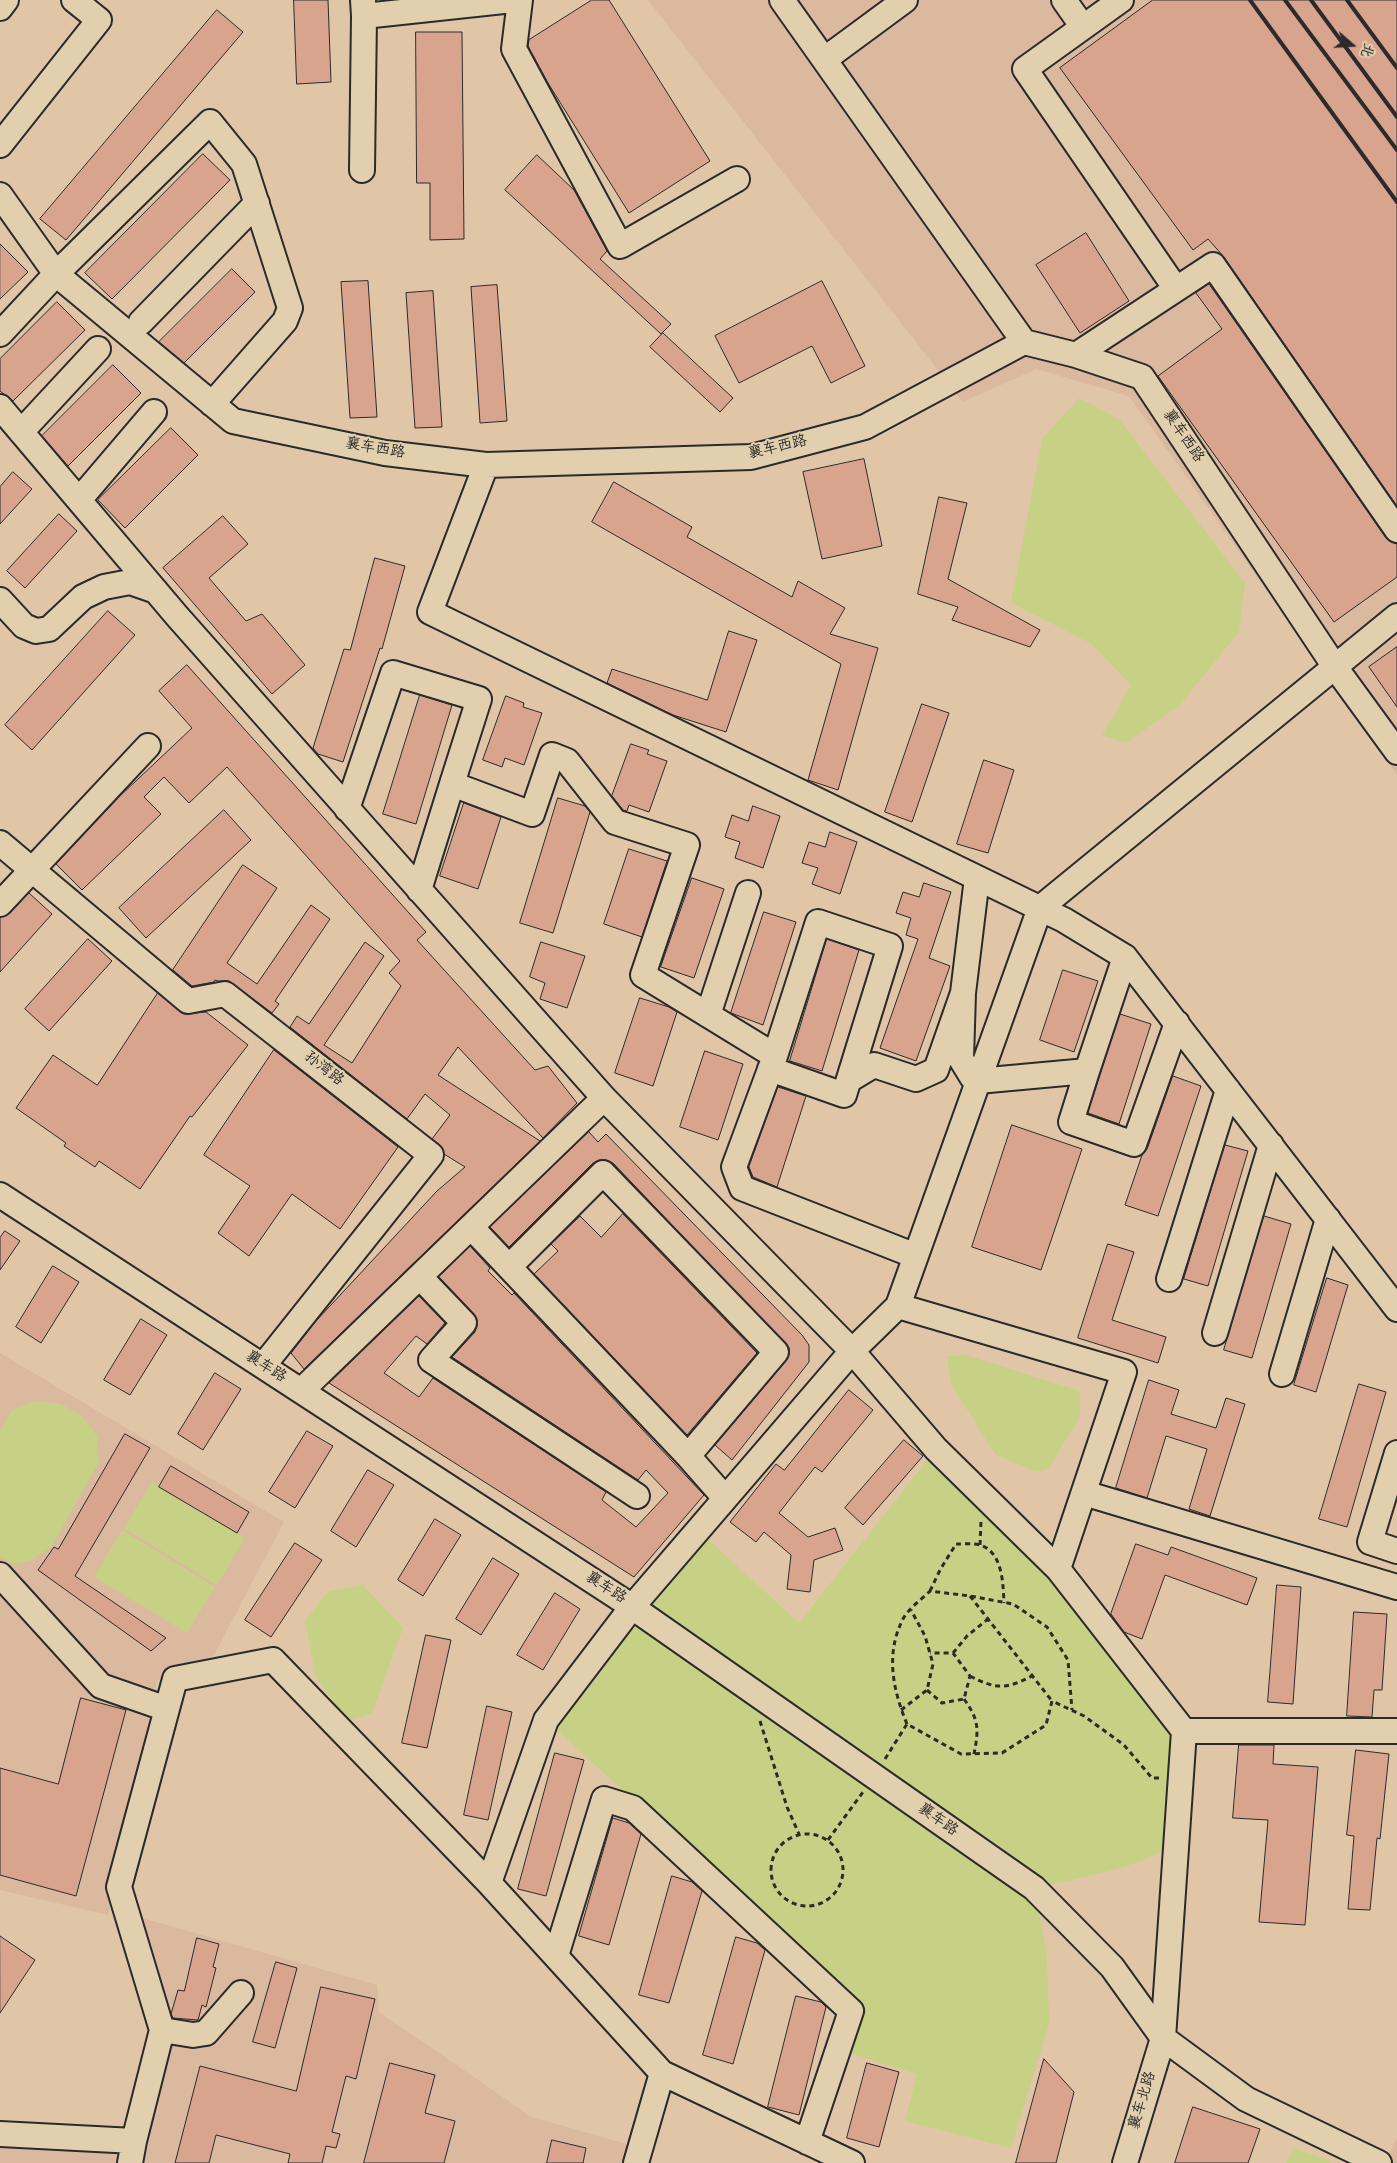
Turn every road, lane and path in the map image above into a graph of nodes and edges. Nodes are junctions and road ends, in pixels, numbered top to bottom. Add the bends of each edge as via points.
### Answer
1 (6, 0) edge
2 (74, 0) edge
3 (513, 0) edge
4 (520, 0) edge
5 (782, 0) edge
6 (905, 0) edge
7 (1064, 0) edge
8 (1121, 0) edge
9 (0, 8) edge
10 (363, 8) edge
11 (1083, 28) junction
12 (825, 59) junction
13 (0, 144) edge
14 (362, 170) dead end
15 (737, 179) dead end
16 (0, 195) edge
17 (256, 203) junction
18 (56, 274) junction
19 (1176, 289) junction
20 (141, 322) dead end
21 (0, 334) edge
22 (1024, 342) junction
23 (98, 349) dead end
24 (1076, 355) junction
25 (212, 404) junction
26 (0, 407) edge
27 (154, 412) dead end
28 (21, 432) junction
29 (486, 465) junction
30 (79, 500) junction
31 (1397, 530) edge
32 (156, 591) junction
33 (0, 600) edge
34 (1397, 616) edge
35 (1335, 667) junction
36 (148, 746) dead end
37 (1397, 752) edge
38 (452, 784) junction
39 (347, 808) junction
40 (0, 843) edge
41 (32, 869) junction
42 (977, 878) junction
43 (419, 890) junction
44 (748, 893) dead end
45 (0, 904) edge
46 (1040, 908) junction
47 (1125, 957) junction
48 (963, 993) junction
49 (708, 1015) junction
50 (1177, 1023) junction
51 (772, 1062) junction
52 (1088, 1071) junction
53 (849, 1080) junction
54 (978, 1081) junction
55 (1228, 1090) junction
56 (604, 1098) junction
57 (1271, 1145) junction
58 (0, 1195) edge
59 (1328, 1219) junction
60 (471, 1227) junction
61 (916, 1256) junction
62 (510, 1266) junction
63 (420, 1277) junction
64 (1169, 1279) dead end
65 (898, 1306) junction
66 (1397, 1309) edge
67 (1215, 1333) dead end
68 (852, 1351) junction
69 (263, 1366) junction
70 (1282, 1374) dead end
71 (302, 1391) junction
72 (1397, 1453) edge
73 (688, 1456) junction
74 (1084, 1493) junction
75 (637, 1496) dead end
76 (726, 1498) junction
77 (1397, 1552) edge
78 (1058, 1569) junction
79 (0, 1575) edge
80 (1397, 1587) edge
81 (930, 1592) junction
82 (970, 1596) junction
83 (1004, 1603) junction
84 (632, 1607) junction
85 (911, 1610) junction
86 (988, 1619) junction
87 (930, 1653) junction
88 (953, 1653) junction
89 (970, 1676) junction
90 (1032, 1676) junction
91 (750, 1690) junction
92 (927, 1690) junction
93 (964, 1699) junction
94 (1052, 1701) junction
95 (167, 1709) junction
96 (902, 1710) junction
97 (1072, 1711) junction
98 (907, 1724) junction
99 (1184, 1731) junction
100 (1397, 1732) edge
101 (974, 1754) junction
102 (874, 1776) junction
103 (1180, 1781) junction
104 (798, 1834) junction
105 (828, 1840) junction
106 (489, 1883) junction
107 (556, 1956) junction
108 (241, 1993) dead end
109 (162, 2030) junction
110 (1163, 2038) junction
111 (662, 2073) junction
112 (0, 2134) edge
113 (807, 2142) junction
114 (132, 2152) edge
115 (1351, 2157) edge
116 (636, 2163) edge
117 (852, 2163) edge
118 (1125, 2163) edge
119 (1379, 2163) edge

1 - 9 street
2 - 13 street via 100,20
3 - 10 street
4 - 15 street via 514,49 620,246
5 - 12 street
6 - 12 street
7 - 11 street
8 - 11 street
10 - 14 street
11 - 19 street via 1025,69
12 - 22 street
16 - 18 street, 襄车西路
17 - 18 street via 244,164 210,122
17 - 20 street
17 - 25 street via 290,308 285,321
18 - 21 street
18 - 25 street, 襄车西路
19 - 24 street
19 - 31 street via 1213,265
22 - 24 street, 襄车西路
22 - 29 street, 襄车西路 via 864,427 751,457
23 - 28 street
24 - 35 street, 襄车西路 via 1142,377
25 - 29 street, 襄车西路 via 233,421 385,453
26 - 28 street
27 - 30 street
28 - 30 street
29 - 42 street via 430,612
30 - 32 street
32 - 33 street via 130,582 104,587 82,597 49,629 36,631 24,626
32 - 39 street
34 - 35 street
35 - 37 street, 襄车西路
35 - 46 street
36 - 41 street
38 - 39 street via 479,698 392,673
38 - 43 street
38 - 49 street via 532,814 552,755 568,760 614,822 687,845 643,975
39 - 43 street
40 - 41 street, 孙湾路
41 - 45 street
41 - 69 street, 孙湾路 via 188,1002 225,994 432,1155
42 - 46 street
42 - 48 street
43 - 56 street
44 - 49 street
46 - 47 street
46 - 54 street
47 - 50 street
47 - 52 street
48 - 53 street via 936,1070 916,1079 874,1065
48 - 54 street via 961,1059
49 - 51 street
50 - 52 street via 1134,1144 1071,1122
50 - 55 street
51 - 53 street via 844,1096
51 - 53 street via 818,922 890,946
51 - 61 street via 734,1167 742,1188
52 - 54 street
54 - 61 street
55 - 57 street
55 - 64 street
56 - 60 street
56 - 68 street
57 - 59 street
57 - 67 street
58 - 69 street, 襄车路
59 - 66 street
59 - 70 street
60 - 62 street
60 - 63 street
61 - 65 street
62 - 73 street
62 - 73 street via 603,1174 776,1352
63 - 71 street
63 - 75 street via 464,1323 431,1360
65 - 68 street
65 - 74 street via 1124,1372
68 - 76 street
68 - 78 street via 936,1449
69 - 71 street, 襄车路
71 - 84 street, 襄车路
72 - 77 street via 1370,1542
73 - 76 street
74 - 78 street
74 - 80 street
76 - 84 street
78 - 99 street
79 - 95 street via 101,1686
81 - 82 path
81 - 83 path via 956,1544 980,1544 992,1554 1002,1572
81 - 85 path
82 - 83 path
82 - 86 path
83 - 97 path via 1012,1604 1047,1627 1068,1660
84 - 91 street, 襄车路
84 - 106 street via 546,1720
85 - 87 path
85 - 96 path via 903,1618 892,1651 895,1695
86 - 88 path
86 - 90 path
87 - 88 path
87 - 92 path via 934,1664
88 - 89 path
89 - 90 path via 985,1684 1011,1687
89 - 93 path
90 - 94 path
91 - 102 street, 襄车路
91 - 104 path
92 - 93 path via 942,1704
92 - 96 path
93 - 101 path via 973,1712 978,1733
94 - 97 path
94 - 101 path via 1046,1725 1002,1753
95 - 106 street via 175,1679 274,1660
95 - 109 street via 119,1886
96 - 98 path
97 - 103 path via 1124,1745 1152,1778
98 - 101 path via 961,1754
98 - 102 path
99 - 100 street
99 - 103 street, 襄车北路
102 - 105 path
102 - 110 street, 襄车路 via 1034,1888 1112,1967
103 - 110 street, 襄车北路
104 - 105 path via 819,1835
104 - 105 path via 778,1848 772,1859 771,1871 779,1894 800,1906 824,1902 841,1884 842,1860 837,1848
106 - 107 street
107 - 111 street
107 - 113 street via 604,1799 633,1808 851,2011
108 - 109 street via 206,2033 193,2035
109 - 114 street
110 - 115 street, 襄车路 via 1246,2099
110 - 118 street, 襄车北路
111 - 113 street
111 - 116 street
112 - 114 street
113 - 117 street
115 - 119 street, 襄车路

